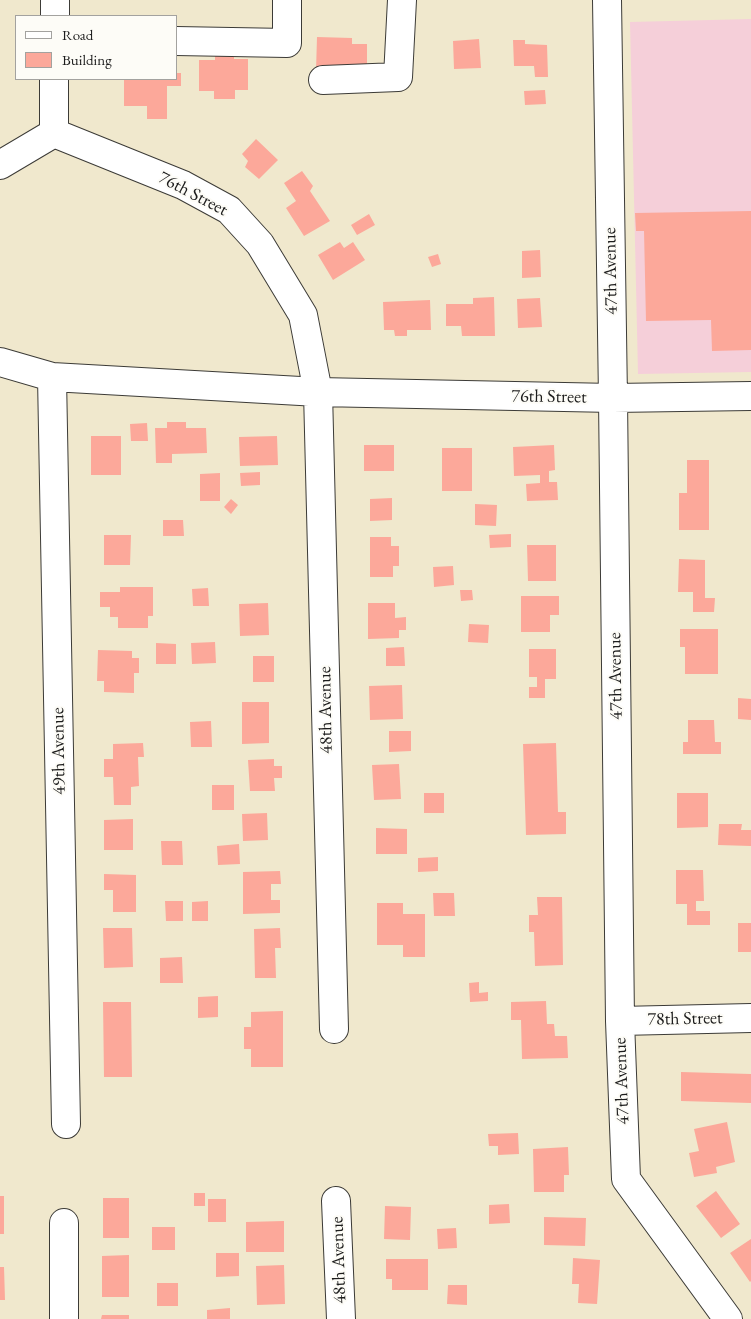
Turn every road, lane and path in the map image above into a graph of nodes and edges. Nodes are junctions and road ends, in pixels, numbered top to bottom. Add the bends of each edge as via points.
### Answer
1 (55, 0) edge
2 (287, 0) edge
3 (402, 0) edge
4 (607, 0) edge
5 (55, 15) edge
6 (178, 41) edge
7 (54, 80) edge
8 (323, 80) dead end
9 (54, 133) junction
10 (0, 165) edge
11 (0, 362) edge
12 (52, 377) junction
13 (318, 392) junction
14 (751, 396) edge
15 (613, 398) junction
16 (751, 1018) edge
17 (620, 1021) junction
18 (334, 1029) dead end
19 (66, 1124) dead end
20 (336, 1201) dead end
21 (64, 1222) dead end
22 (64, 1319) edge
23 (341, 1319) edge
24 (728, 1319) edge

1 - 5 street
2 - 6 street via 287,43
3 - 8 street via 398,77
4 - 15 street, 47th Avenue
7 - 9 street
9 - 10 street
9 - 13 street, 76th Street via 183,185 229,210 260,244 303,315
11 - 12 street, 76th Street
12 - 13 street, 76th Street
12 - 19 street, 49th Avenue
13 - 15 street, 76th Street
13 - 18 street, 48th Avenue
14 - 15 street, 76th Street
15 - 17 street, 47th Avenue
16 - 17 street, 78th Street
17 - 24 street, 47th Avenue via 626,1179
20 - 23 street, 48th Avenue
21 - 22 street

